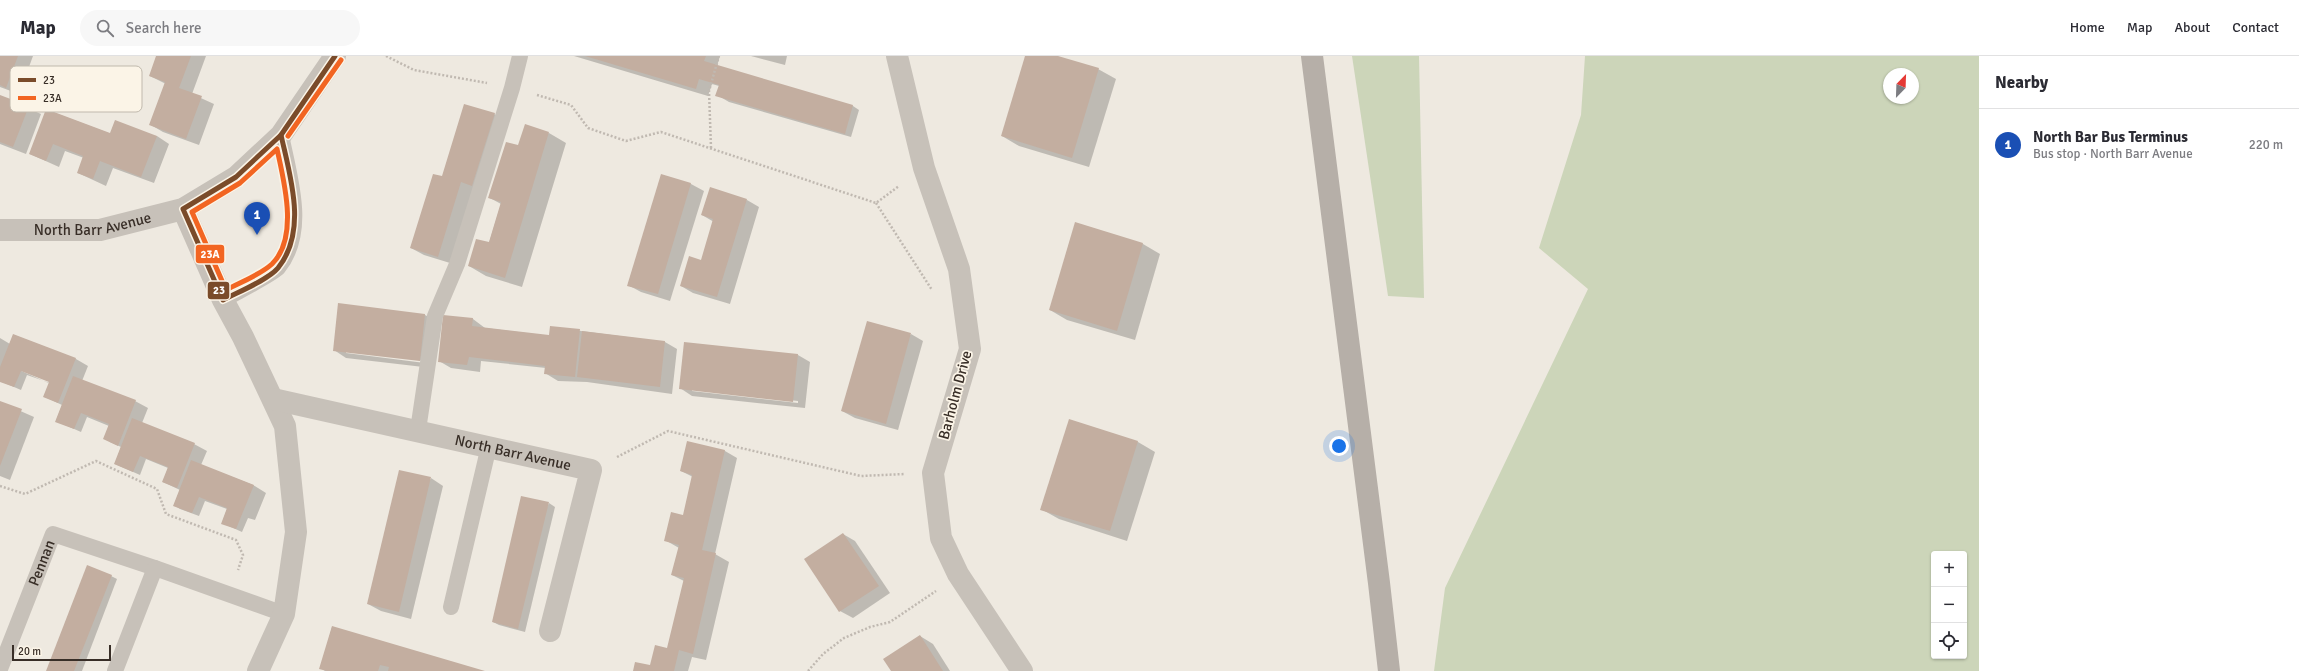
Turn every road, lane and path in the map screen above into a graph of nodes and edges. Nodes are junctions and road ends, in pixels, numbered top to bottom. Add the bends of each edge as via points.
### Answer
1 (335, 56) edge
2 (386, 56) edge
3 (520, 56) edge
4 (719, 56) edge
5 (897, 56) edge
6 (1312, 56) edge
7 (512, 88) junction
8 (281, 135) junction
9 (711, 148) junction
10 (924, 168) junction
11 (876, 202) junction
12 (184, 209) junction
13 (0, 230) edge
14 (962, 286) junction
15 (223, 300) junction
16 (272, 399) junction
17 (418, 430) junction
18 (489, 446) junction
19 (591, 470) junction
20 (933, 473) junction
21 (0, 486) edge
22 (154, 568) junction
23 (958, 574) junction
24 (229, 595) junction
25 (451, 607) dead end
26 (284, 614) junction
27 (550, 631) dead end
28 (0, 669) edge
29 (115, 671) edge
30 (258, 671) edge
31 (808, 671) edge
32 (1022, 671) edge
33 (1389, 671) edge

1 - 8 street, North Barr Avenue
2 - 7 path via 414,70
3 - 7 lane
4 - 9 path via 709,91
5 - 10 street, Barholm Drive
6 - 33 main road
7 - 9 path via 571,106 588,128 626,141 661,132
7 - 17 lane via 457,264 435,316
8 - 12 street, North Barr Avenue via 236,177
8 - 15 lane via 294,207 294,238 278,269
9 - 11 path
10 - 11 path
10 - 14 street, Barholm Drive via 959,269
11 - 14 path via 932,291
12 - 13 street, North Barr Avenue via 100,230
12 - 15 street
14 - 20 street, Barholm Drive via 970,349
15 - 16 street
16 - 17 street, North Barr Avenue
16 - 26 street via 285,426 296,532
17 - 18 street, North Barr Avenue
18 - 19 street, North Barr Avenue
18 - 25 lane
19 - 20 path via 668,431 861,476
19 - 27 street, North Barr Avenue
20 - 23 street, Barholm Drive via 941,538
21 - 24 path via 25,494 96,461 157,489 166,514 236,540 243,555
22 - 24 lane, Pennan
22 - 28 lane, Pennan via 53,534
22 - 29 lane
23 - 31 path via 890,622 844,638 823,654
23 - 32 street, Barholm Drive
24 - 26 lane, Pennan
26 - 30 street

